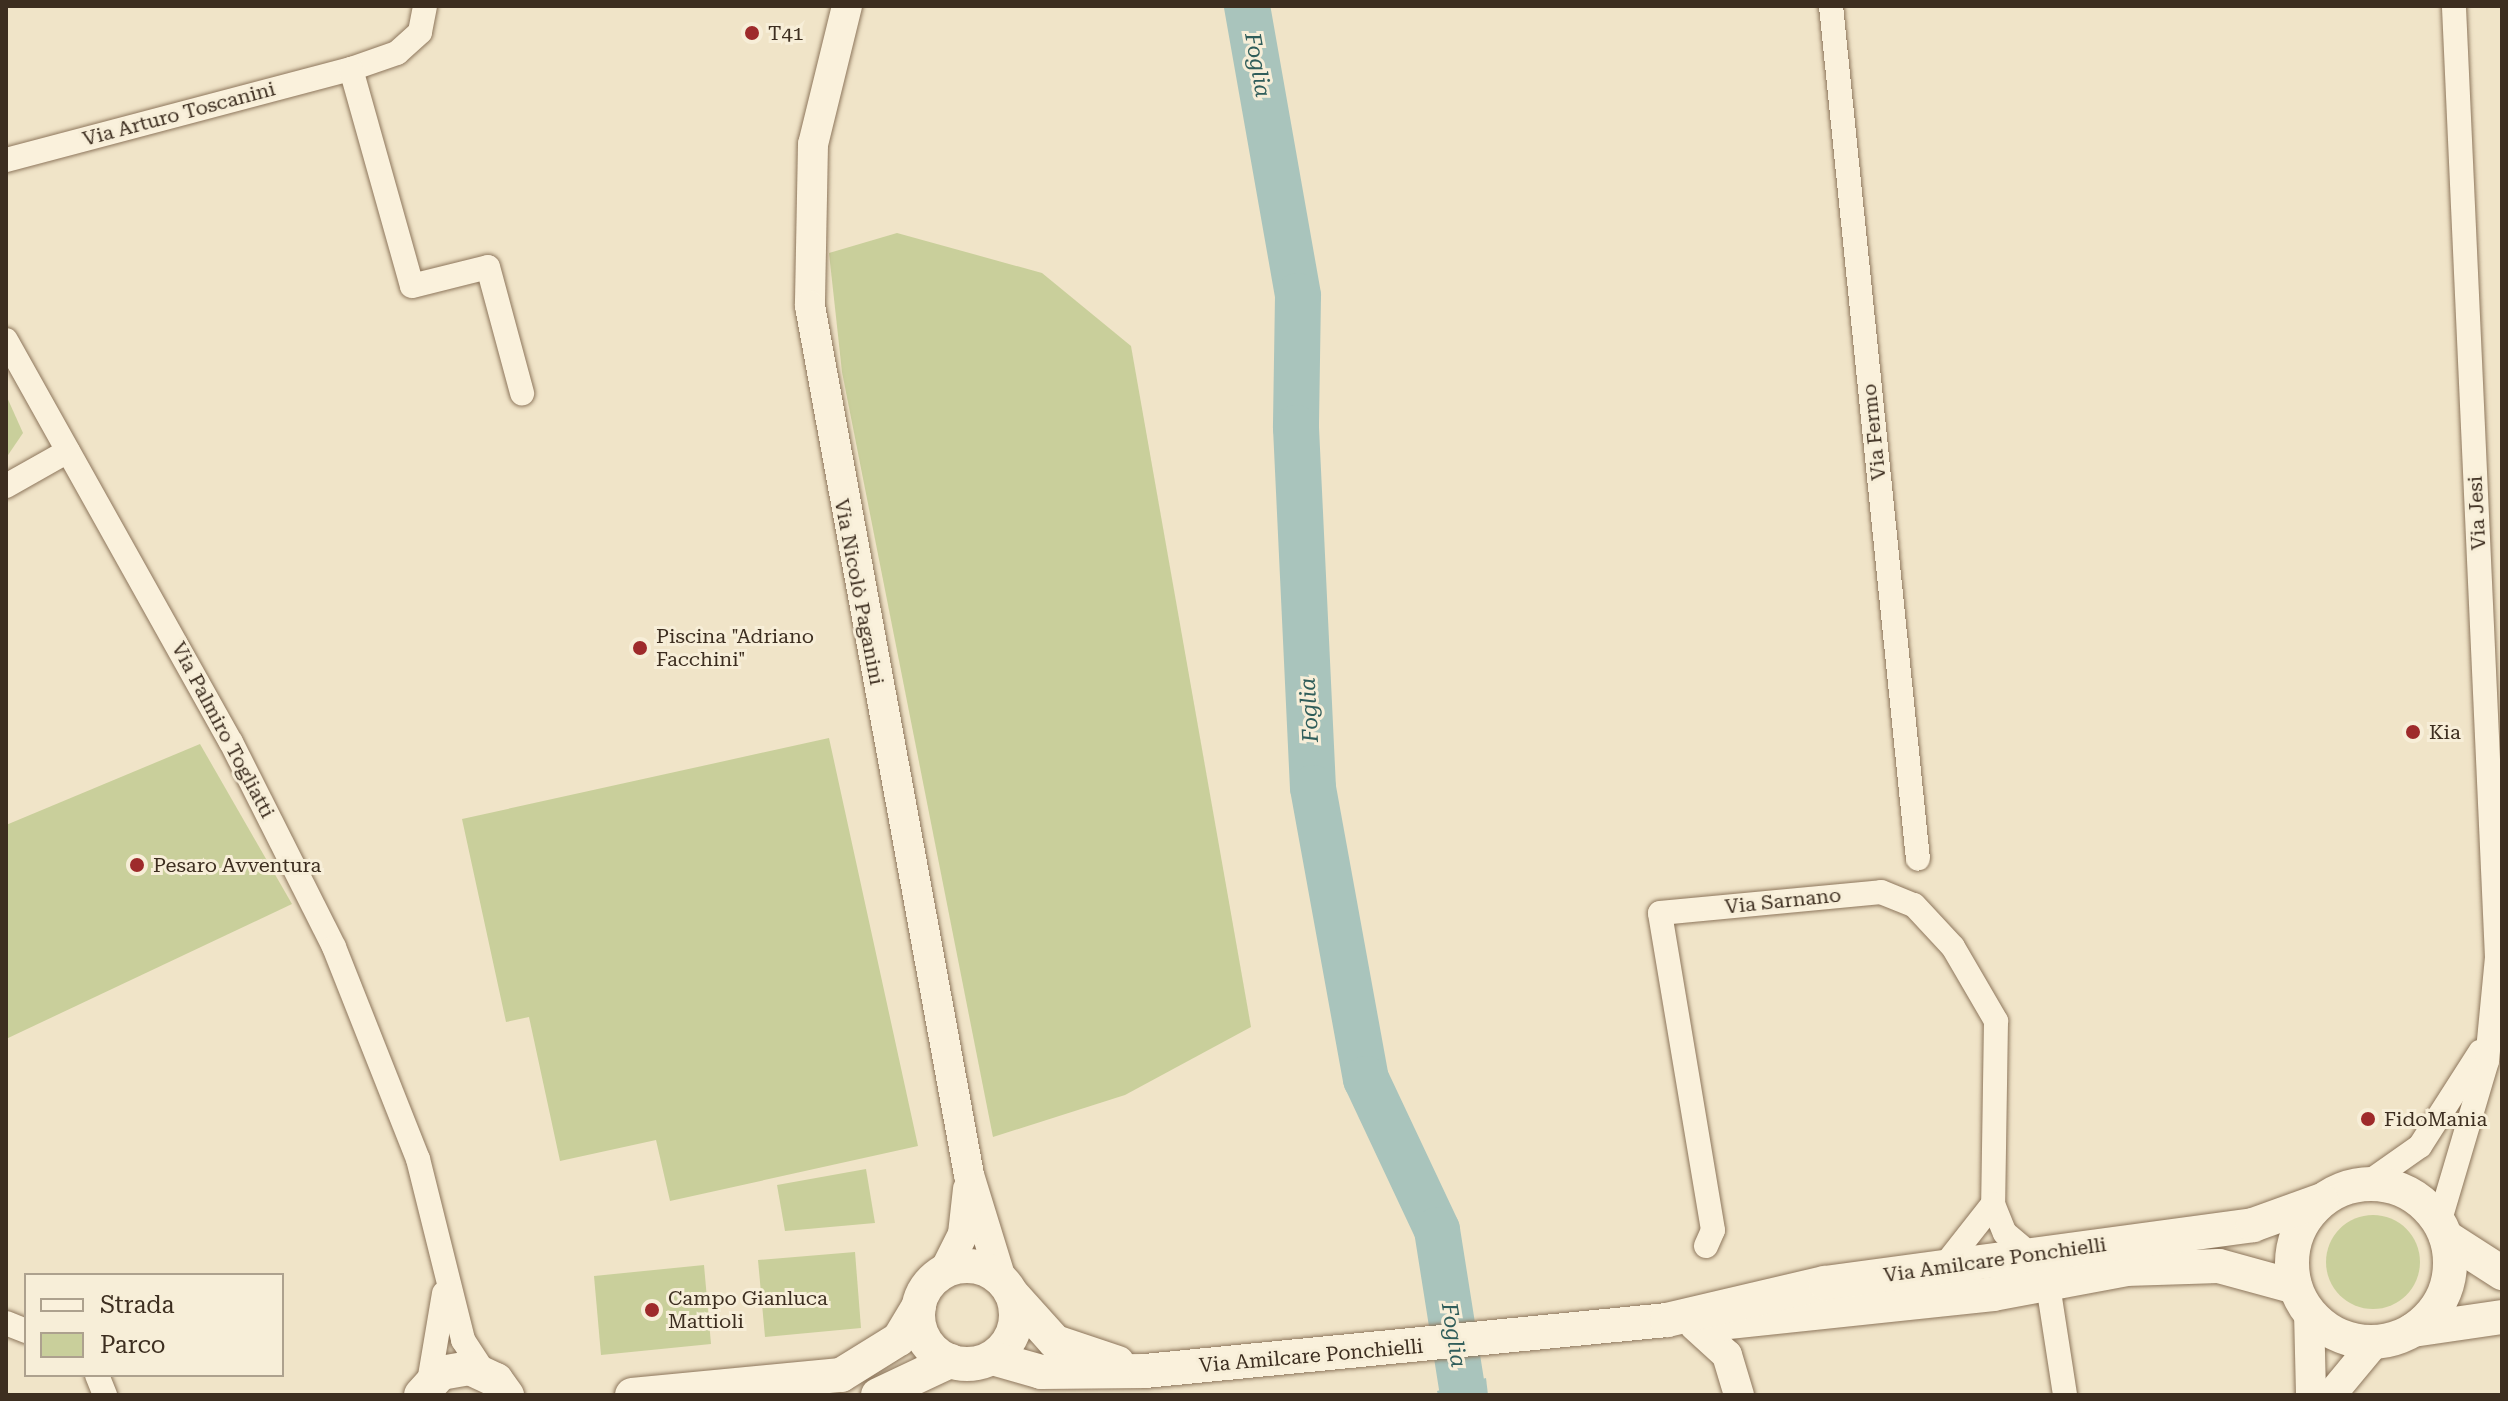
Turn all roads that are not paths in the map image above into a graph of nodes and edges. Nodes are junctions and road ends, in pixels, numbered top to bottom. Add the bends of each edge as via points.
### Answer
1 (425, 6) edge
2 (847, 6) edge
3 (1831, 6) edge
4 (2454, 6) edge
5 (351, 69) junction
6 (6, 160) edge
7 (6, 340) edge
8 (522, 393) dead end
9 (68, 451) junction
10 (6, 486) edge
11 (1918, 859) dead end
12 (2493, 1020) junction
13 (969, 1175) junction
14 (2366, 1184) junction
15 (2322, 1200) junction
16 (1993, 1204) junction
17 (2443, 1230) junction
18 (1706, 1246) dead end
19 (1941, 1270) junction
20 (944, 1272) junction
21 (2041, 1272) junction
22 (2502, 1273) edge
23 (445, 1275) junction
24 (1006, 1286) junction
25 (2302, 1300) junction
26 (919, 1306) junction
27 (2502, 1317) edge
28 (1681, 1323) junction
29 (2413, 1330) junction
30 (2375, 1342) junction
31 (992, 1358) junction
32 (950, 1361) junction
33 (1145, 1371) junction
34 (503, 1388) edge
35 (425, 1389) edge
36 (632, 1395) edge
37 (878, 1395) edge
38 (1049, 1395) edge
39 (1739, 1395) edge
40 (2065, 1395) edge
41 (2311, 1395) edge
42 (2331, 1395) edge

1 - 5 street, Via Arturo Toscanini via 420,32 409,43
2 - 13 street, Via Nicolò Paganini via 813,144 810,306
3 - 11 street, Via Fermo
4 - 12 street, Via Jesi via 2497,958
5 - 6 street, Via Arturo Toscanini
5 - 8 street via 412,286 488,267
7 - 9 street, Via Palmiro Togliatti
9 - 10 street
9 - 23 street, Via Palmiro Togliatti via 231,742 334,947 418,1159
12 - 14 street, Via Jesi via 2462,1087 2420,1146
12 - 17 street, Via Jesi
13 - 20 street, Via Nicolò Paganini via 963,1234
13 - 24 street, Via Nicolò Paganini
14 - 15 main road
14 - 17 main road via 2408,1193
15 - 21 main road, Via Amilcare Ponchielli via 2253,1225
15 - 25 main road via 2295,1240
16 - 18 street, Via Sarnano via 1996,1021 1979,981 1914,905 1881,892 1660,913 1713,1230
16 - 19 street
16 - 21 street, Via Sarnano via 2005,1233
17 - 22 main road
17 - 29 main road via 2445,1289
19 - 21 main road, Via Amilcare Ponchielli
19 - 28 main road, Via Amilcare Ponchielli via 1763,1294
20 - 24 main road via 974,1266
20 - 26 main road
21 - 25 main road, Via Amilcare Ponchielli via 2219,1266
21 - 28 main road, Via Amilcare Ponchielli
21 - 40 street
23 - 34 street, Via Palmiro Togliatti via 463,1340
23 - 35 street, Via Palmiro Togliatti
24 - 31 main road via 1016,1322
24 - 33 main road, Via Amilcare Ponchielli via 1055,1342
25 - 30 main road via 2345,1338
25 - 41 street
26 - 32 main road via 924,1339
26 - 36 main road via 899,1339 841,1375
27 - 29 main road
28 - 33 main road, Via Amilcare Ponchielli
28 - 39 street via 1727,1355
29 - 30 main road
30 - 42 street
31 - 32 main road, Via Amilcare Ponchielli
31 - 33 main road, Via Amilcare Ponchielli via 1041,1372
32 - 37 main road, Via Amilcare Ponchielli
33 - 38 main road
34 - 35 main road via 455,1368

